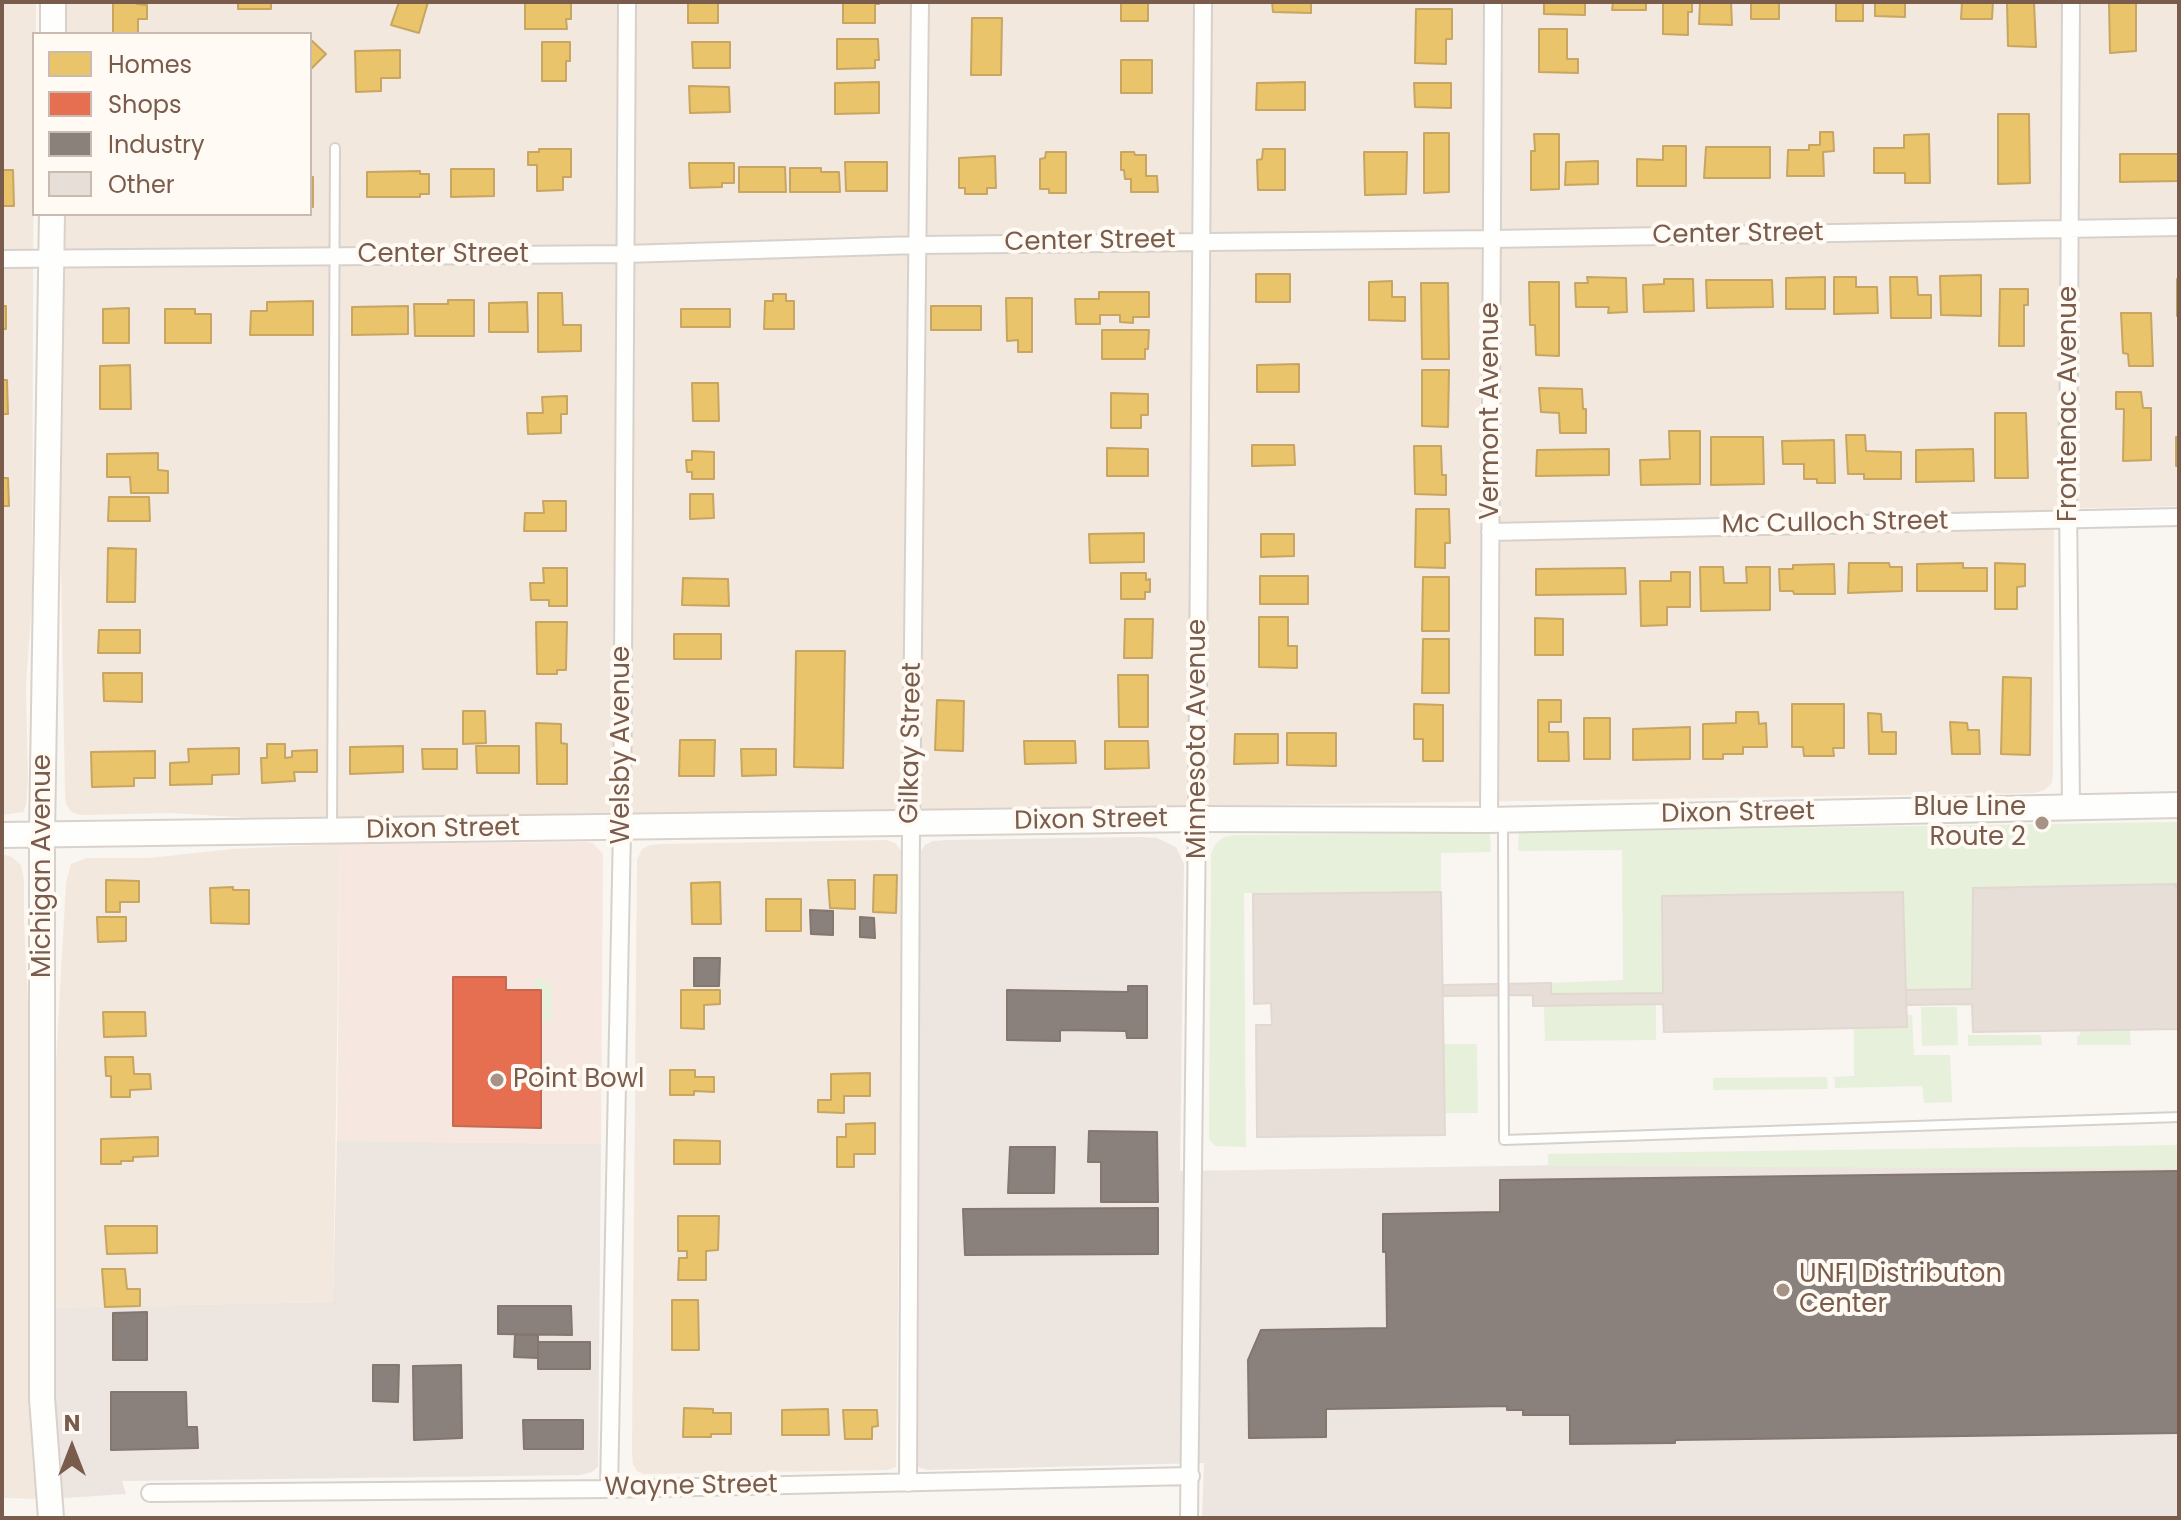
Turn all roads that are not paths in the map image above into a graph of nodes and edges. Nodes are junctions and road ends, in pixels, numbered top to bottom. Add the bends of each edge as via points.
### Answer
1 (53, 2) edge
2 (627, 2) edge
3 (920, 2) edge
4 (1203, 2) edge
5 (1493, 2) edge
6 (2071, 2) edge
7 (53, 32) edge
8 (335, 148) dead end
9 (52, 216) edge
10 (2179, 227) edge
11 (2070, 230) junction
12 (1492, 239) junction
13 (1202, 241) junction
14 (918, 245) junction
15 (625, 254) junction
16 (334, 256) junction
17 (2, 259) edge
18 (52, 259) junction
19 (2179, 517) edge
20 (2068, 519) junction
21 (1490, 532) junction
22 (2179, 805) edge
23 (2071, 806) junction
24 (1197, 819) junction
25 (1496, 820) junction
26 (911, 824) junction
27 (622, 828) junction
28 (332, 831) junction
29 (42, 834) junction
30 (2, 835) edge
31 (2179, 1117) edge
32 (1191, 1476) junction
33 (908, 1483) junction
34 (609, 1489) junction
35 (150, 1493) dead end
36 (51, 1518) edge
37 (1189, 1518) edge

1 - 7 street
2 - 15 street, Welsby Avenue
3 - 14 street, Gilkay Street
4 - 13 street, Minnesota Avenue
5 - 12 street, Vermont Avenue
6 - 11 street, Frontenac Avenue
8 - 16 lane
9 - 18 street, Michigan Avenue
10 - 11 street, Center Street
11 - 12 street, Center Street
11 - 20 street, Frontenac Avenue
12 - 13 street, Center Street
12 - 21 street, Vermont Avenue
13 - 14 street, Center Street
13 - 24 street, Minnesota Avenue
14 - 15 street, Center Street
14 - 26 street, Gilkay Street
15 - 16 street, Center Street
15 - 27 street, Welsby Avenue
16 - 18 street, Center Street
16 - 28 lane
17 - 18 street, Center Street
18 - 29 street, Michigan Avenue
19 - 20 street, Mc Culloch Street
20 - 21 street, Mc Culloch Street
20 - 23 street, Frontenac Avenue
21 - 25 street, Vermont Avenue
22 - 23 street, Dixon Street
23 - 25 street, Dixon Street
24 - 25 street, Dixon Street
24 - 26 street, Dixon Street
24 - 32 street, Minnesota Avenue
25 - 31 lane via 1504,1140
26 - 27 street, Dixon Street
26 - 33 street, Gilkay Street
27 - 28 street, Dixon Street
27 - 34 street, Welsby Avenue
28 - 29 street, Dixon Street
29 - 30 street, Dixon Street
29 - 36 street, Michigan Avenue via 42,1398
32 - 33 street, Wayne Street
32 - 37 street
33 - 34 street, Wayne Street
34 - 35 street, Wayne Street

